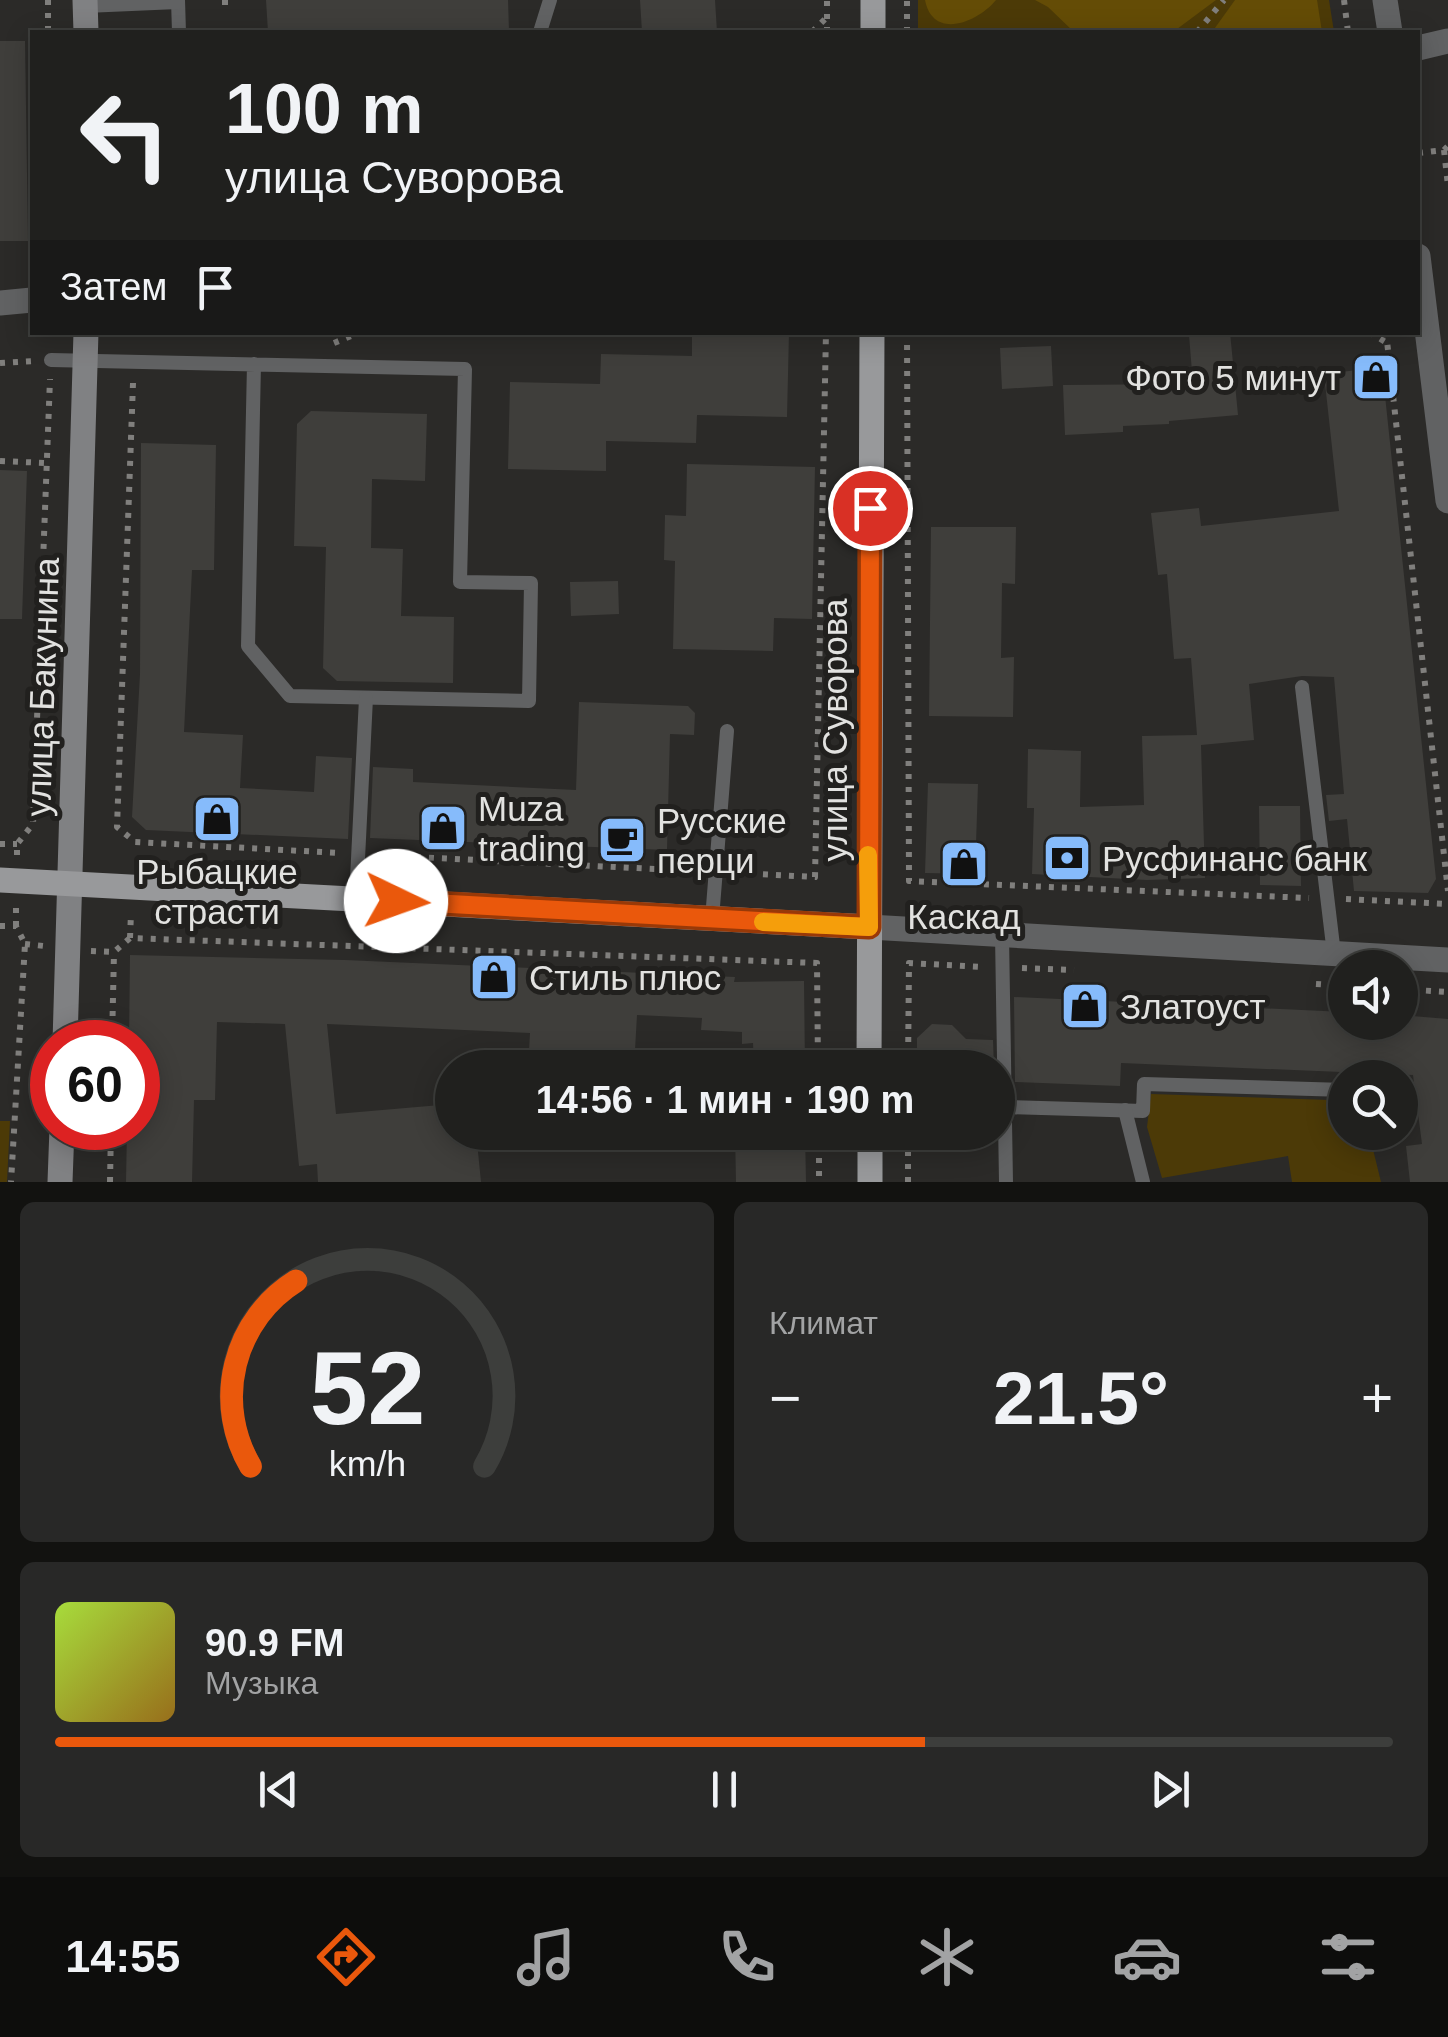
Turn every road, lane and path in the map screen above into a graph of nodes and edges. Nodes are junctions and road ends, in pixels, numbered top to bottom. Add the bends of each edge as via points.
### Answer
1 (48, 0) edge
2 (550, 0) edge
3 (827, 0) edge
4 (873, 0) edge
5 (908, 0) edge
6 (1224, 0) edge
7 (1344, 0) edge
8 (1386, 0) edge
9 (178, 1) edge
10 (86, 3) edge
11 (827, 18) junction
12 (48, 30) edge
13 (86, 30) edge
14 (179, 30) edge
15 (541, 30) edge
16 (814, 30) edge
17 (827, 30) edge
18 (873, 30) edge
19 (907, 30) edge
20 (1199, 30) edge
21 (1348, 30) edge
22 (1390, 30) edge
23 (1448, 41) edge
24 (1420, 48) edge
25 (1446, 148) edge
26 (1420, 153) edge
27 (1448, 186) edge
28 (1420, 265) edge
29 (30, 300) edge
30 (0, 304) edge
31 (86, 335) edge
32 (826, 335) edge
33 (872, 335) edge
34 (906, 335) edge
35 (1374, 335) edge
36 (1386, 335) edge
37 (1387, 342) junction
38 (1438, 344) edge
39 (50, 360) junction
40 (86, 361) junction
41 (133, 362) junction
42 (0, 363) edge
43 (254, 364) junction
44 (0, 462) edge
45 (46, 463) junction
46 (1448, 501) edge
47 (1302, 687) dead end
48 (366, 698) junction
49 (727, 732) dead end
50 (0, 844) edge
51 (358, 854) junction
52 (716, 872) junction
53 (0, 880) edge
54 (71, 882) junction
55 (1448, 891) edge
56 (1327, 898) junction
57 (356, 899) junction
58 (1448, 904) edge
59 (712, 919) junction
60 (0, 926) edge
61 (869, 927) junction
62 (1002, 935) junction
63 (1334, 950) edge
64 (1328, 954) edge
65 (1418, 958) edge
66 (1448, 960) edge
67 (1002, 967) junction
68 (1091, 971) dead end
69 (1300, 983) dead end
70 (1328, 985) edge
71 (1418, 990) edge
72 (1448, 992) edge
73 (66, 1020) edge
74 (112, 1020) edge
75 (818, 1050) edge
76 (869, 1050) edge
77 (908, 1050) edge
78 (1003, 1050) edge
79 (1328, 1089) edge
80 (1015, 1106) edge
81 (1126, 1110) junction
82 (61, 1150) edge
83 (111, 1150) edge
84 (819, 1150) edge
85 (870, 1150) edge
86 (908, 1150) edge
87 (1005, 1150) edge
88 (10, 1180) edge
89 (60, 1182) edge
90 (110, 1182) edge
91 (819, 1182) edge
92 (870, 1182) edge
93 (908, 1182) edge
94 (1006, 1182) edge
95 (1143, 1182) edge

1 - 12 path
2 - 15 lane
3 - 11 path
4 - 18 main road
5 - 19 path
6 - 20 path
7 - 21 path
8 - 22 street
9 - 10 lane
9 - 14 lane
10 - 13 main road
11 - 16 path
11 - 17 path
23 - 24 street
25 - 26 path
25 - 27 path
28 - 38 street
29 - 30 street
31 - 40 main road, улица Бакунина
32 - 52 path via 815,877
33 - 61 main road, улица Суворова
34 - 56 path via 909,881
35 - 37 path
36 - 37 path
37 - 55 path
38 - 46 street
39 - 40 lane
39 - 42 path
39 - 45 path
40 - 41 lane
40 - 54 main road, улица Бакунина
41 - 43 lane
41 - 51 path via 117,828 136,842
43 - 48 lane via 248,646 290,696
43 - 48 lane via 466,369 460,582 532,583 529,701
44 - 45 path
45 - 50 path via 33,824 17,844
47 - 56 lane
48 - 51 lane
49 - 52 lane
51 - 52 path
51 - 57 lane
52 - 59 lane
53 - 54 main road
54 - 57 main road
54 - 73 main road, улица Бакунина
56 - 58 path
56 - 63 lane
57 - 59 main road
59 - 61 main road
60 - 88 path via 16,926 25,944
61 - 62 street
61 - 76 main road, улица Суворова
62 - 64 street
62 - 67 lane
65 - 66 street
67 - 68 path
67 - 77 path via 909,964
67 - 78 lane
69 - 70 path
71 - 72 path
74 - 75 path via 114,952 130,938 817,962
79 - 81 lane via 1144,1084 1143,1111
80 - 81 lane
81 - 95 lane
82 - 89 main road
83 - 90 path
84 - 91 path
85 - 92 main road
86 - 93 path
87 - 94 lane

